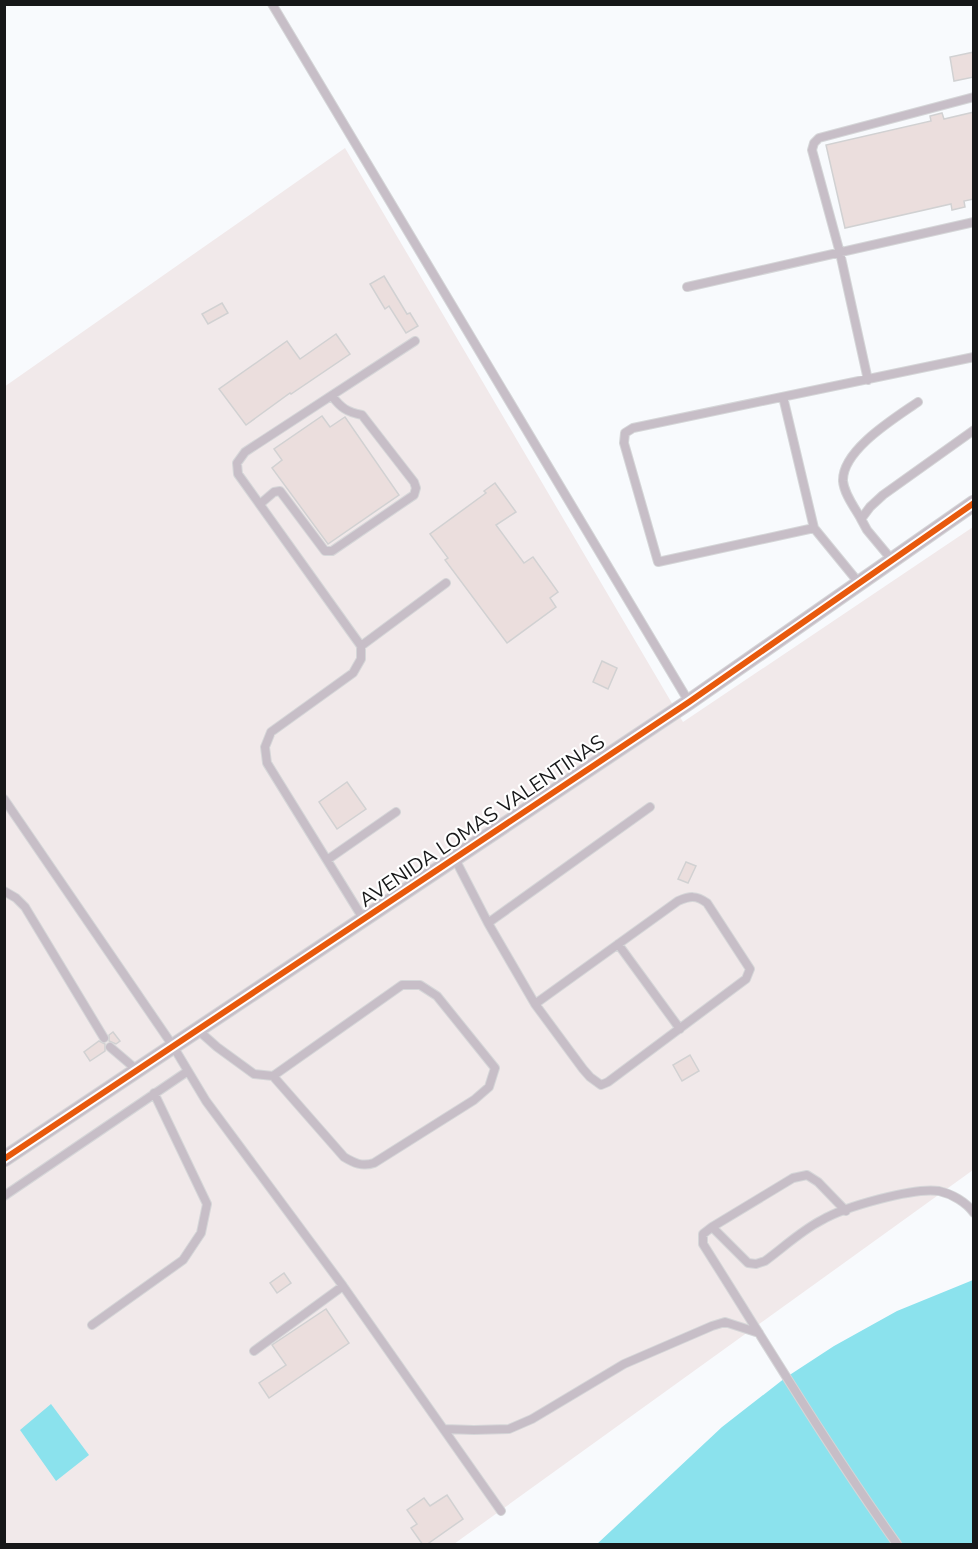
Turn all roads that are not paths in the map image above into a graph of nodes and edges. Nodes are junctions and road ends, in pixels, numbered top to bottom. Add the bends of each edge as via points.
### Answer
1 (272, 4) edge
2 (974, 97) edge
3 (974, 222) edge
4 (840, 254) junction
5 (687, 287) dead end
6 (415, 341) dead end
7 (974, 357) edge
8 (868, 380) junction
9 (332, 396) junction
10 (783, 398) junction
11 (918, 402) dead end
12 (974, 430) edge
13 (974, 503) edge
14 (260, 504) junction
15 (861, 519) junction
16 (814, 528) junction
17 (892, 560) junction
18 (446, 583) dead end
19 (859, 583) junction
20 (361, 646) junction
21 (688, 702) junction
22 (4, 799) edge
23 (650, 807) dead end
24 (396, 812) dead end
25 (454, 857) junction
26 (327, 860) junction
27 (4, 891) edge
28 (364, 920) junction
29 (488, 923) junction
30 (618, 944) junction
31 (535, 1004) junction
32 (680, 1029) junction
33 (199, 1031) junction
34 (104, 1038) dead end
35 (172, 1046) junction
36 (110, 1047) dead end
37 (136, 1070) junction
38 (188, 1071) junction
39 (273, 1076) junction
40 (154, 1093) junction
41 (4, 1160) edge
42 (4, 1196) edge
43 (846, 1211) junction
44 (974, 1213) edge
45 (712, 1227) junction
46 (343, 1286) junction
47 (92, 1325) dead end
48 (759, 1333) junction
49 (254, 1351) dead end
50 (444, 1429) junction
51 (501, 1511) dead end
52 (897, 1545) edge

1 - 21 lane
2 - 4 lane via 819,138 814,143 812,150
3 - 4 lane
4 - 5 lane
4 - 8 lane
6 - 9 lane
7 - 8 lane
8 - 10 lane
9 - 14 lane via 245,452 237,463 238,474
9 - 14 lane via 349,413 362,415 414,482 414,495 332,551 325,551 280,491
10 - 16 lane
10 - 16 lane via 633,428 625,433 624,443 658,562
11 - 15 lane via 878,430 845,470 845,490
12 - 15 lane via 883,495
13 - 17 street, AVENIDA LOMAS VALENTINAS
14 - 20 lane
15 - 17 lane
16 - 19 lane
17 - 19 street, AVENIDA LOMAS VALENTINAS
18 - 20 lane
19 - 21 street, AVENIDA LOMAS VALENTINAS
20 - 26 lane via 362,659 353,673 271,732 265,747 267,763
21 - 25 street, AVENIDA LOMAS VALENTINAS
22 - 35 lane
23 - 29 lane
24 - 26 lane
25 - 28 street, AVENIDA LOMAS VALENTINAS
25 - 29 lane
26 - 28 lane
27 - 34 lane via 25,907
28 - 33 street, AVENIDA LOMAS VALENTINAS
29 - 31 lane
30 - 31 lane
30 - 32 lane
30 - 32 lane via 678,901 692,896 707,903 750,973
31 - 32 lane via 583,1069 602,1085
33 - 35 street, AVENIDA LOMAS VALENTINAS
33 - 39 lane via 255,1074
35 - 37 street, AVENIDA LOMAS VALENTINAS
35 - 38 lane
36 - 37 lane
37 - 41 street, AVENIDA LOMAS VALENTINAS
38 - 40 lane
38 - 46 lane
39 - 39 lane via 402,985 420,985 437,996 495,1068 489,1086 474,1100 366,1165 354,1164 344,1157
40 - 42 lane
40 - 47 lane via 207,1204 201,1233 183,1260
43 - 44 lane via 914,1193 939,1191 956,1198
43 - 45 lane via 807,1175 794,1178
43 - 45 lane via 822,1220 756,1264 748,1263
45 - 48 lane via 703,1234 703,1244
46 - 49 lane
46 - 50 lane
48 - 50 lane via 725,1322 624,1364 509,1429
48 - 52 lane via 853,1483
50 - 51 lane

